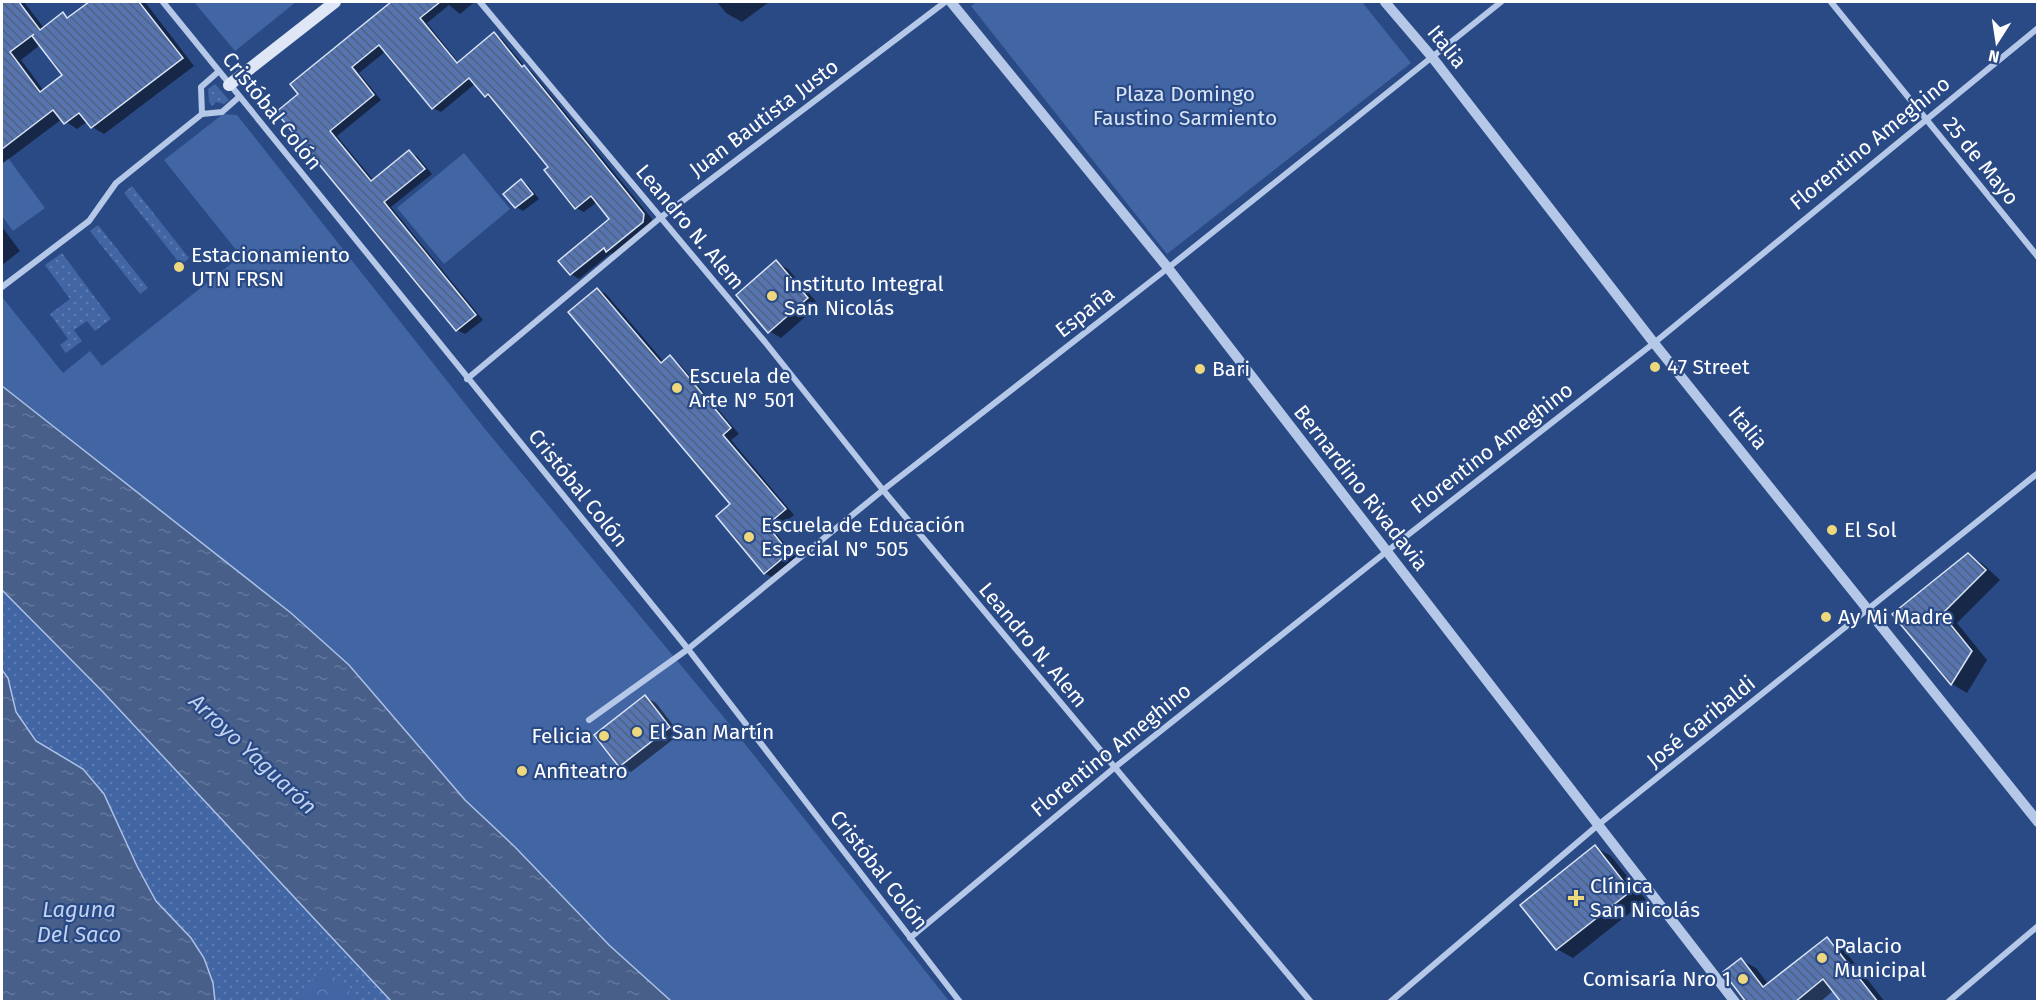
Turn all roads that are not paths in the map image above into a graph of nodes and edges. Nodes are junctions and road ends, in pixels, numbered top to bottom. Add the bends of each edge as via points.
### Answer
1 (163, 2) edge
2 (335, 2) edge
3 (480, 2) edge
4 (945, 2) edge
5 (951, 2) edge
6 (1385, 2) edge
7 (1502, 2) edge
8 (1831, 2) edge
9 (2037, 28) edge
10 (1432, 57) junction
11 (218, 72) junction
12 (229, 86) junction
13 (239, 97) junction
14 (202, 114) junction
15 (1926, 119) junction
16 (660, 218) junction
17 (2037, 257) edge
18 (1168, 268) junction
19 (2, 287) edge
20 (1654, 343) junction
21 (467, 379) junction
22 (2037, 473) edge
23 (883, 490) junction
24 (1386, 552) junction
25 (1869, 609) junction
26 (688, 649) junction
27 (589, 720) dead end
28 (1114, 768) junction
29 (2037, 822) edge
30 (1598, 825) junction
31 (2037, 926) edge
32 (910, 938) junction
33 (960, 1002) edge
34 (1311, 1002) edge
35 (1390, 1002) edge
36 (1735, 1002) edge
37 (1948, 1002) edge

1 - 11 street, Cristóbal Colón
2 - 12 main road
3 - 16 street, Leandro N. Alem
4 - 16 street, Juan Bautista Justo
5 - 18 street, Bernardino Rivadavia
6 - 10 street, Italia
7 - 10 street, España
8 - 15 street, 25 de Mayo
9 - 15 street, Florentino Ameghino
10 - 18 street, España
10 - 20 street, Italia
11 - 12 street, Cristóbal Colón
11 - 14 street via 201,87
12 - 13 street, Cristóbal Colón
13 - 14 street via 222,111
13 - 21 street, Cristóbal Colón
14 - 19 street via 116,183 89,221
15 - 17 street, 25 de Mayo
15 - 20 street, Florentino Ameghino
16 - 21 street, Juan Bautista Justo
16 - 23 street, Leandro N. Alem
18 - 23 street, España
18 - 24 street, Bernardino Rivadavia
20 - 24 street, Florentino Ameghino
20 - 25 street, Italia
21 - 26 street, Cristóbal Colón
22 - 25 street, José Garibaldi
23 - 26 street, España
23 - 28 street, Leandro N. Alem
24 - 28 street, Florentino Ameghino
24 - 30 street, Bernardino Rivadavia
25 - 29 street, Italia
25 - 30 street, José Garibaldi
26 - 27 street, España
26 - 32 street, Cristóbal Colón
28 - 32 street, Florentino Ameghino
28 - 34 street, Leandro N. Alem
30 - 35 street, José Garibaldi
30 - 36 street, Bernardino Rivadavia
31 - 37 street
32 - 33 street, Cristóbal Colón

